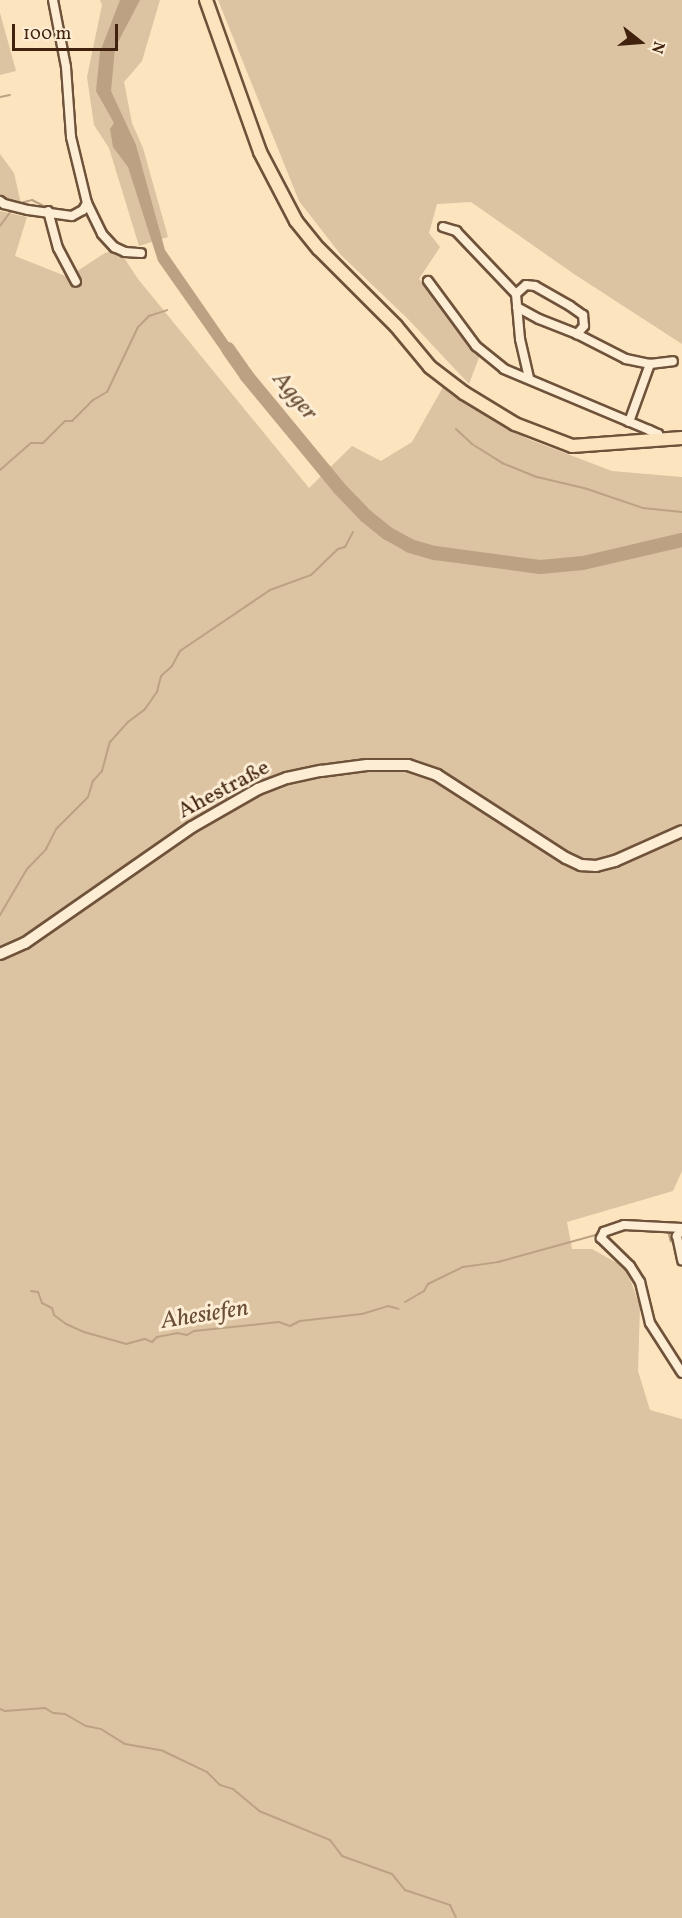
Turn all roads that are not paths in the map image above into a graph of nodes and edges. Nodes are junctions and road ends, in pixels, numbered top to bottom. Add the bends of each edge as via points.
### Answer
1 (53, 0) edge
2 (206, 0) edge
3 (0, 201) edge
4 (87, 203) junction
5 (48, 211) junction
6 (443, 227) dead end
7 (141, 253) dead end
8 (428, 281) dead end
9 (76, 282) dead end
10 (516, 294) junction
11 (517, 307) junction
12 (577, 334) junction
13 (673, 361) dead end
14 (650, 364) junction
15 (529, 378) junction
16 (629, 422) junction
17 (682, 438) edge
18 (659, 439) junction
19 (682, 831) edge
20 (0, 954) edge
21 (682, 1228) edge
22 (682, 1260) edge
23 (682, 1373) edge

1 - 4 street via 66,67 71,137
2 - 18 main road via 260,152 296,221 430,367 515,424 572,446
3 - 5 street via 28,210
4 - 5 street via 72,216
4 - 7 street via 102,234 114,247
5 - 9 street via 58,248
6 - 10 street via 456,231
8 - 15 street via 476,346 504,369
10 - 11 street
10 - 12 street via 526,285 535,286 570,306 583,315 584,326
11 - 12 street
11 - 15 street
12 - 14 street via 626,359
13 - 14 street
14 - 16 street
15 - 16 street
16 - 18 street via 658,434
17 - 18 main road
19 - 20 main road, Ahestraße via 615,861 581,865 436,775 408,765 321,771 258,789 201,821 25,943
21 - 22 street via 677,1236
21 - 23 street via 624,1225 604,1232 601,1238 630,1266 640,1282 650,1323

